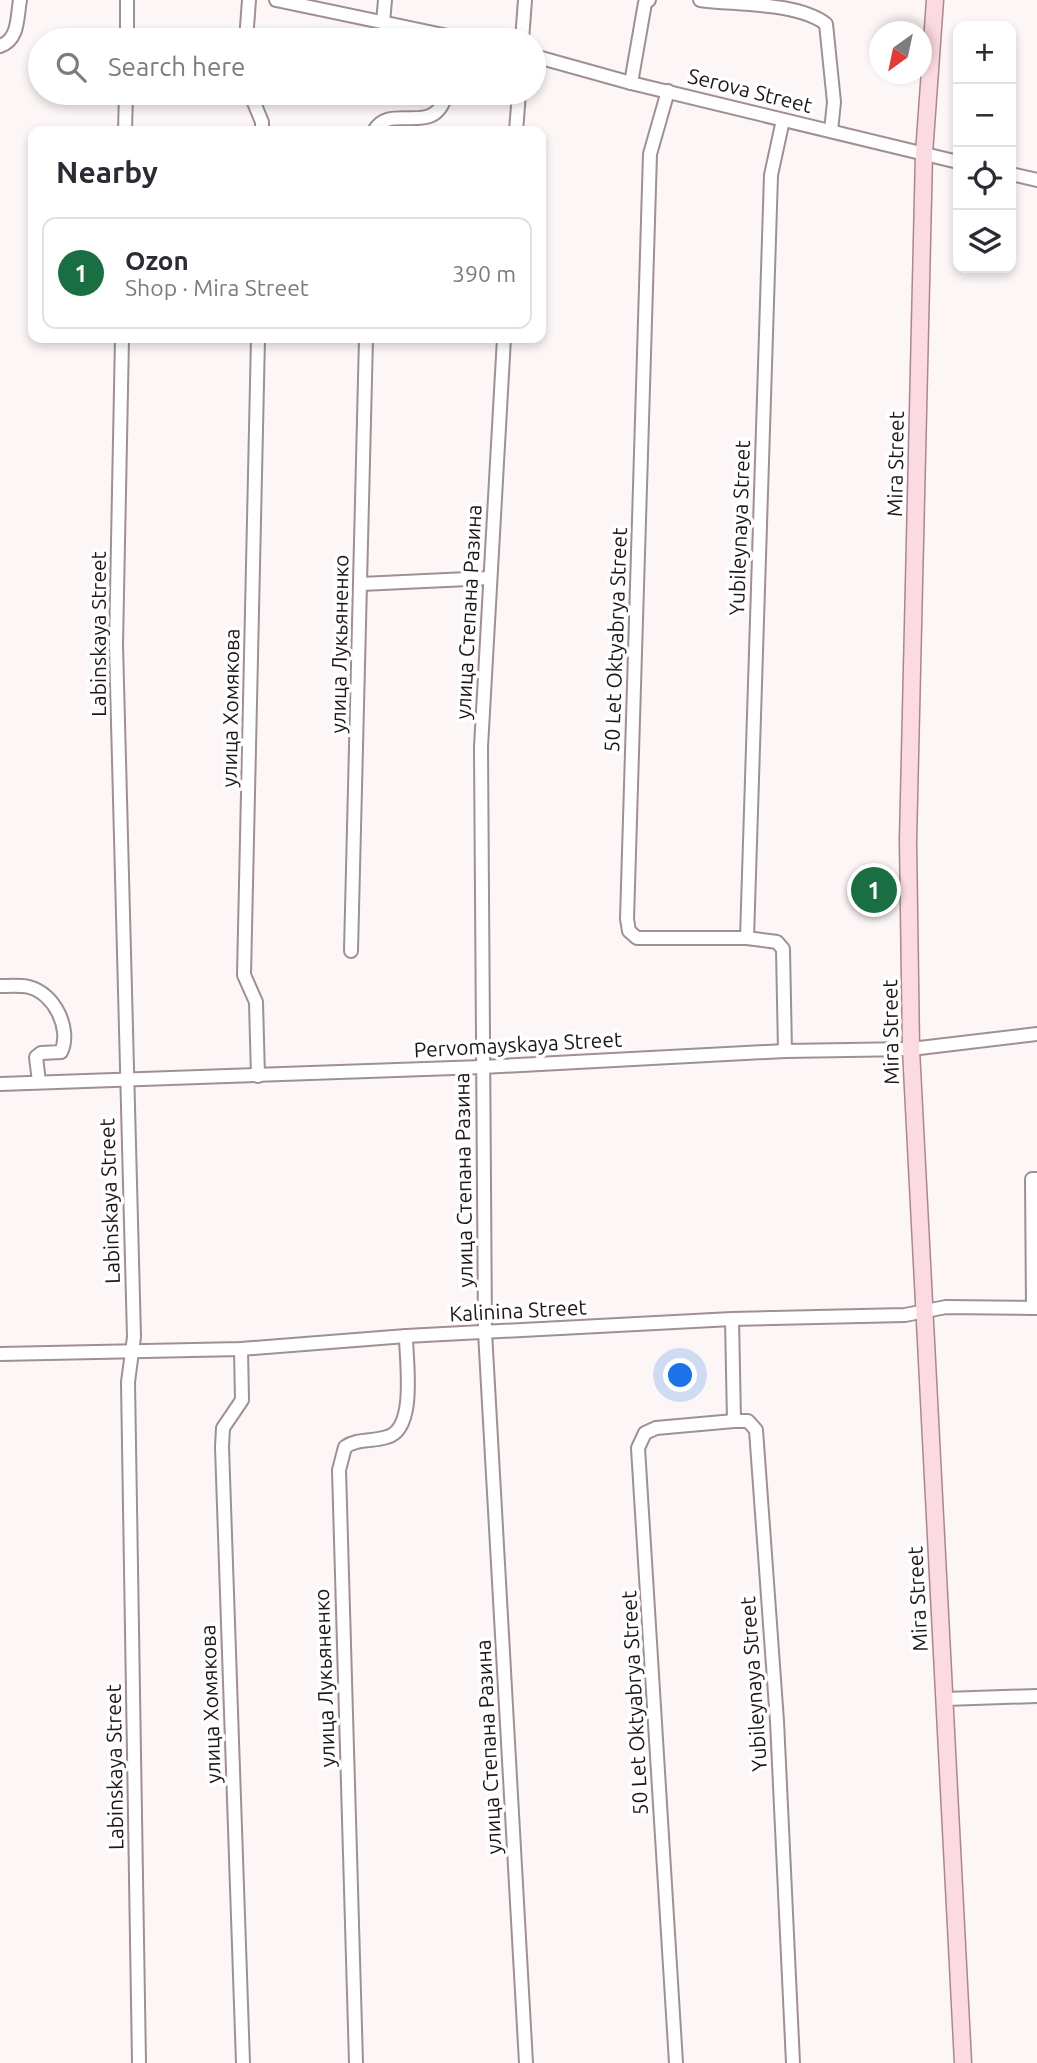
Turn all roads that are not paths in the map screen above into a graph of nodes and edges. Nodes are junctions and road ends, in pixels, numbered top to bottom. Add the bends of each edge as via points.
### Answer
1 (20, 0) edge
2 (127, 0) edge
3 (248, 0) edge
4 (276, 0) edge
5 (385, 0) edge
6 (525, 0) edge
7 (649, 0) edge
8 (700, 0) edge
9 (935, 0) edge
10 (783, 4) edge
11 (383, 22) junction
12 (127, 28) edge
13 (247, 28) edge
14 (410, 28) edge
15 (523, 28) edge
16 (0, 46) edge
17 (546, 59) edge
18 (631, 83) junction
19 (668, 91) junction
20 (126, 105) edge
21 (255, 105) edge
22 (441, 105) edge
23 (518, 105) edge
24 (783, 120) junction
25 (125, 126) edge
26 (262, 126) edge
27 (376, 126) edge
28 (516, 126) edge
29 (831, 131) junction
30 (924, 153) junction
31 (953, 161) edge
32 (1016, 175) edge
33 (1037, 180) edge
34 (122, 343) edge
35 (257, 343) edge
36 (366, 343) edge
37 (504, 343) edge
38 (489, 578) junction
39 (361, 584) junction
40 (747, 938) junction
41 (351, 951) dead end
42 (0, 986) edge
43 (1037, 1034) edge
44 (911, 1049) junction
45 (785, 1051) junction
46 (482, 1067) junction
47 (258, 1076) junction
48 (126, 1081) junction
49 (39, 1082) junction
50 (0, 1084) edge
51 (1037, 1179) edge
52 (1035, 1308) edge
53 (924, 1311) junction
54 (733, 1318) junction
55 (485, 1332) junction
56 (406, 1336) junction
57 (241, 1349) junction
58 (133, 1353) junction
59 (0, 1354) edge
60 (734, 1421) junction
61 (1037, 1696) edge
62 (944, 1699) junction
63 (139, 2063) edge
64 (243, 2063) edge
65 (356, 2063) edge
66 (526, 2063) edge
67 (676, 2063) edge
68 (793, 2063) edge
69 (963, 2063) edge

1 - 16 street via 13,37
2 - 12 street
3 - 13 street
4 - 11 street
5 - 11 street
6 - 15 street
7 - 18 street
8 - 10 street
9 - 30 main road, Mira Street
10 - 29 street via 826,24 834,102
11 - 14 street
17 - 18 street, Serova Street
18 - 19 street, Serova Street
19 - 24 street, Serova Street
19 - 40 street, 50 Let Oktyabrya Street via 650,154 626,919 637,938
20 - 25 street
21 - 26 street
22 - 27 street via 429,117 387,118
23 - 28 street
24 - 29 street, Serova Street
24 - 40 street, Yubileynaya Street via 771,175
29 - 30 street, Serova Street
30 - 31 street, Serova Street
30 - 44 main road, Mira Street via 908,841
32 - 33 street
34 - 48 street, Labinskaya Street via 116,645
35 - 47 street, улица Хомякова via 244,975 257,1002
36 - 39 street, улица Лукьяненко
37 - 38 street, улица Степана Разина
38 - 39 street
38 - 46 street, улица Степана Разина via 481,747
39 - 41 street, улица Лукьяненко
40 - 45 street, 50 Let Oktyabrya Street via 777,942 783,949
42 - 49 street via 35,990 61,1018 64,1046 61,1052 36,1057
43 - 44 street, Pervomayskaya Street
44 - 45 street, Pervomayskaya Street
44 - 53 main road, Mira Street
45 - 46 street, Pervomayskaya Street
46 - 47 street, Pervomayskaya Street
46 - 55 street, улица Степана Разина
47 - 48 street, Pervomayskaya Street
48 - 49 street, Pervomayskaya Street
48 - 58 street, Labinskaya Street
49 - 50 street, Pervomayskaya Street
51 - 52 street via 1032,1179
52 - 53 street, Kalinina Street
53 - 54 street, Kalinina Street
53 - 62 main road, Mira Street
54 - 55 street, Kalinina Street
54 - 60 street
55 - 56 street, Kalinina Street
55 - 66 street, улица Степана Разина
56 - 57 street, Kalinina Street
56 - 65 street, улица Лукьяненко via 407,1410 401,1426 389,1437 354,1441 345,1447 339,1470
57 - 58 street, Kalinina Street
57 - 64 street, улица Хомякова via 242,1400 223,1428 222,1447
58 - 59 street, Kalinina Street
58 - 63 street, Labinskaya Street via 128,1382
60 - 67 street, 50 Let Oktyabrya Street via 656,1428 645,1433 638,1448
60 - 68 street, Yubileynaya Street via 748,1421 755,1430 777,1721
61 - 62 street
62 - 69 main road, Mira Street

